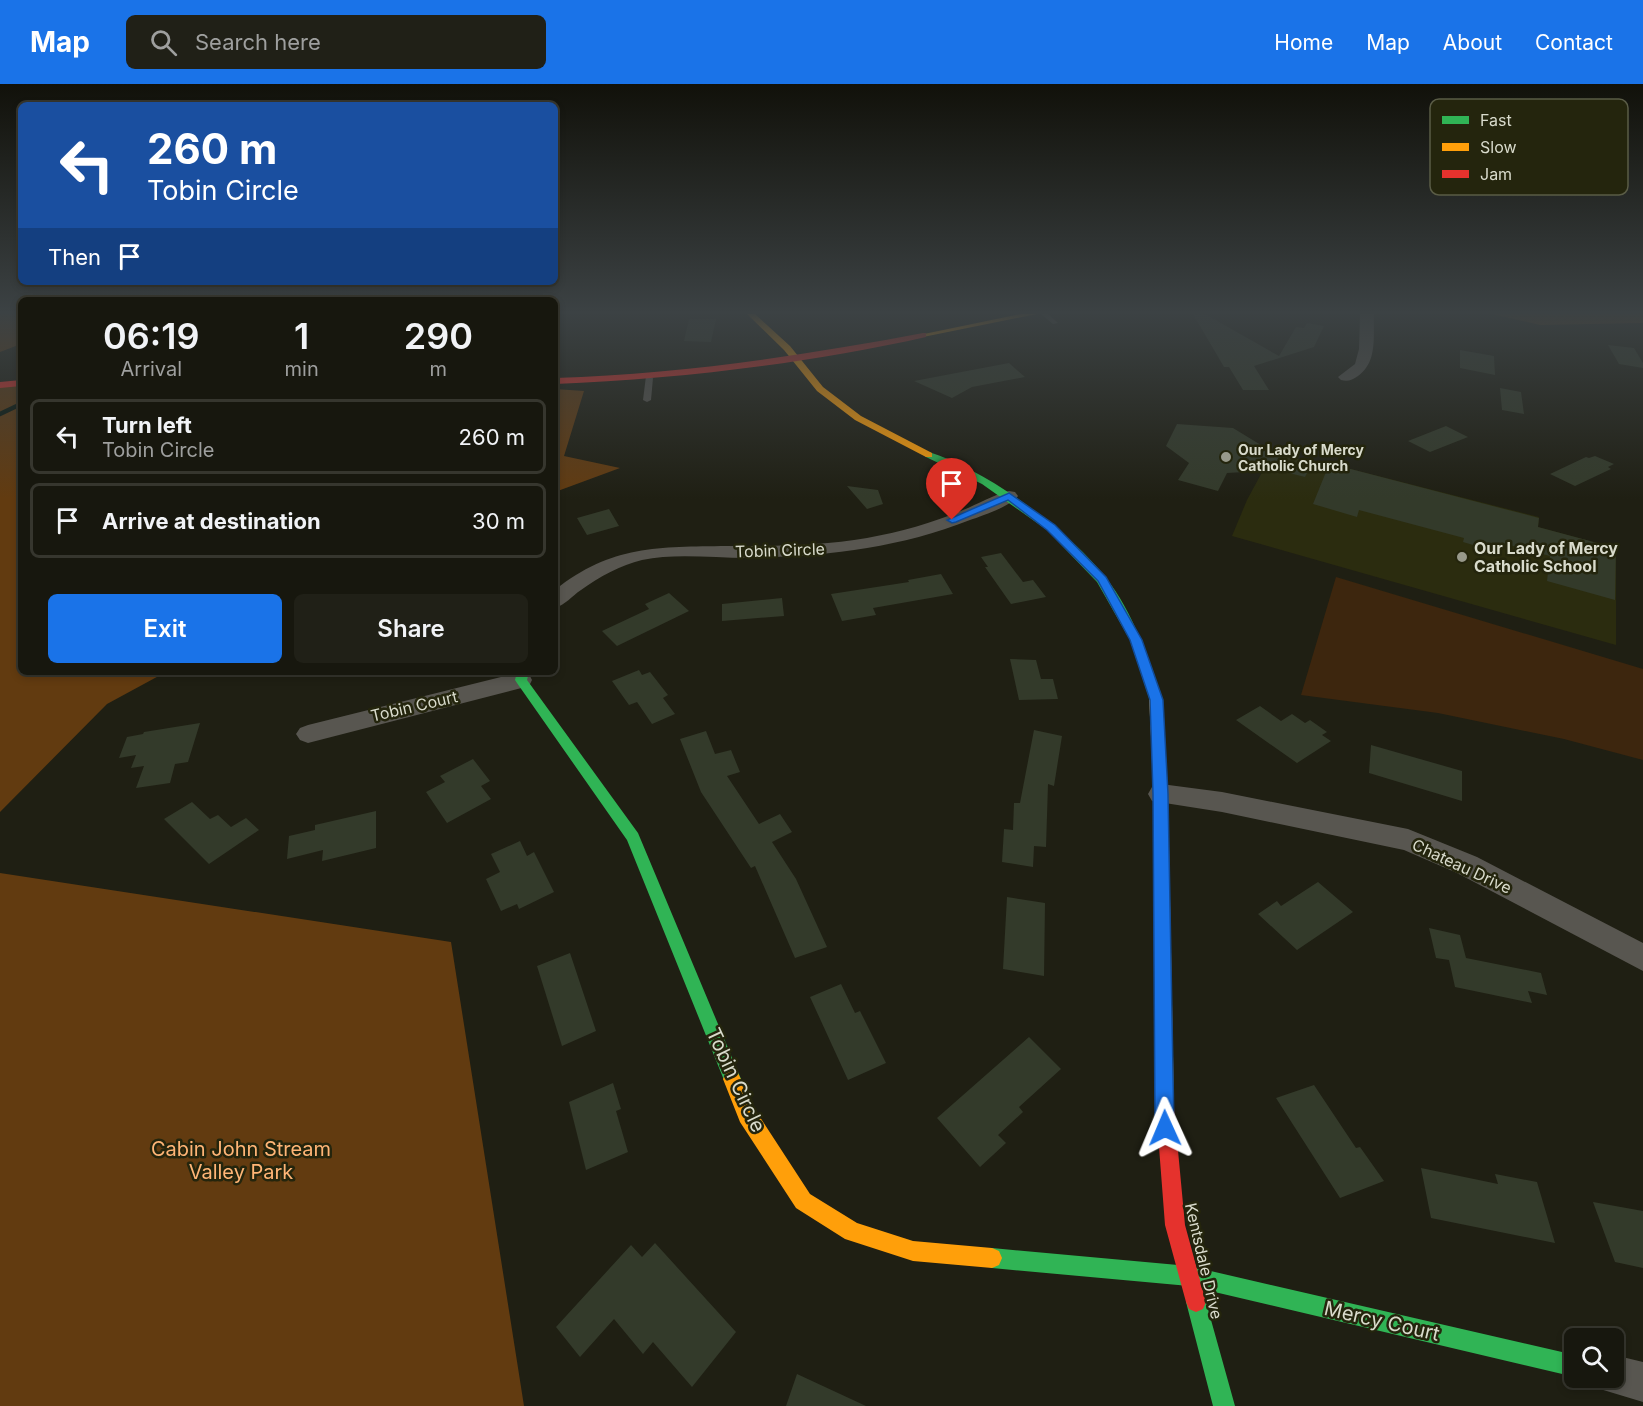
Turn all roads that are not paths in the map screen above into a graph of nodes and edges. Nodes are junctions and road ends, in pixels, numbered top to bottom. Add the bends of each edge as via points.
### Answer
1 (668, 376) edge
2 (809, 376) edge
3 (649, 378) junction
4 (558, 381) edge
5 (18, 384) edge
6 (0, 385) edge
7 (647, 400) dead end
8 (1009, 496) junction
9 (558, 599) edge
10 (522, 676) edge
11 (308, 734) dead end
12 (1161, 794) junction
13 (1643, 958) edge
14 (1189, 1276) junction
15 (1564, 1363) edge
16 (1624, 1377) edge
17 (1643, 1382) edge
18 (1224, 1406) edge

1 - 3 street
2 - 8 street, Kentsdale Drive via 858,418
3 - 4 street
3 - 7 lane
5 - 6 street
8 - 9 street, Tobin Circle via 916,533 846,546 650,553 603,568
8 - 12 street, Kentsdale Drive via 1078,554 1102,580 1124,615 1156,700
10 - 11 street, Tobin Court
10 - 14 street, Tobin Circle via 633,837 747,1115 803,1201 852,1232 913,1251
12 - 13 street, Chateau Drive via 1222,802 1408,840 1467,865
12 - 14 street, Kentsdale Drive via 1165,1128 1175,1225
14 - 15 street, Mercy Court
14 - 18 street, Kentsdale Drive
16 - 17 street

